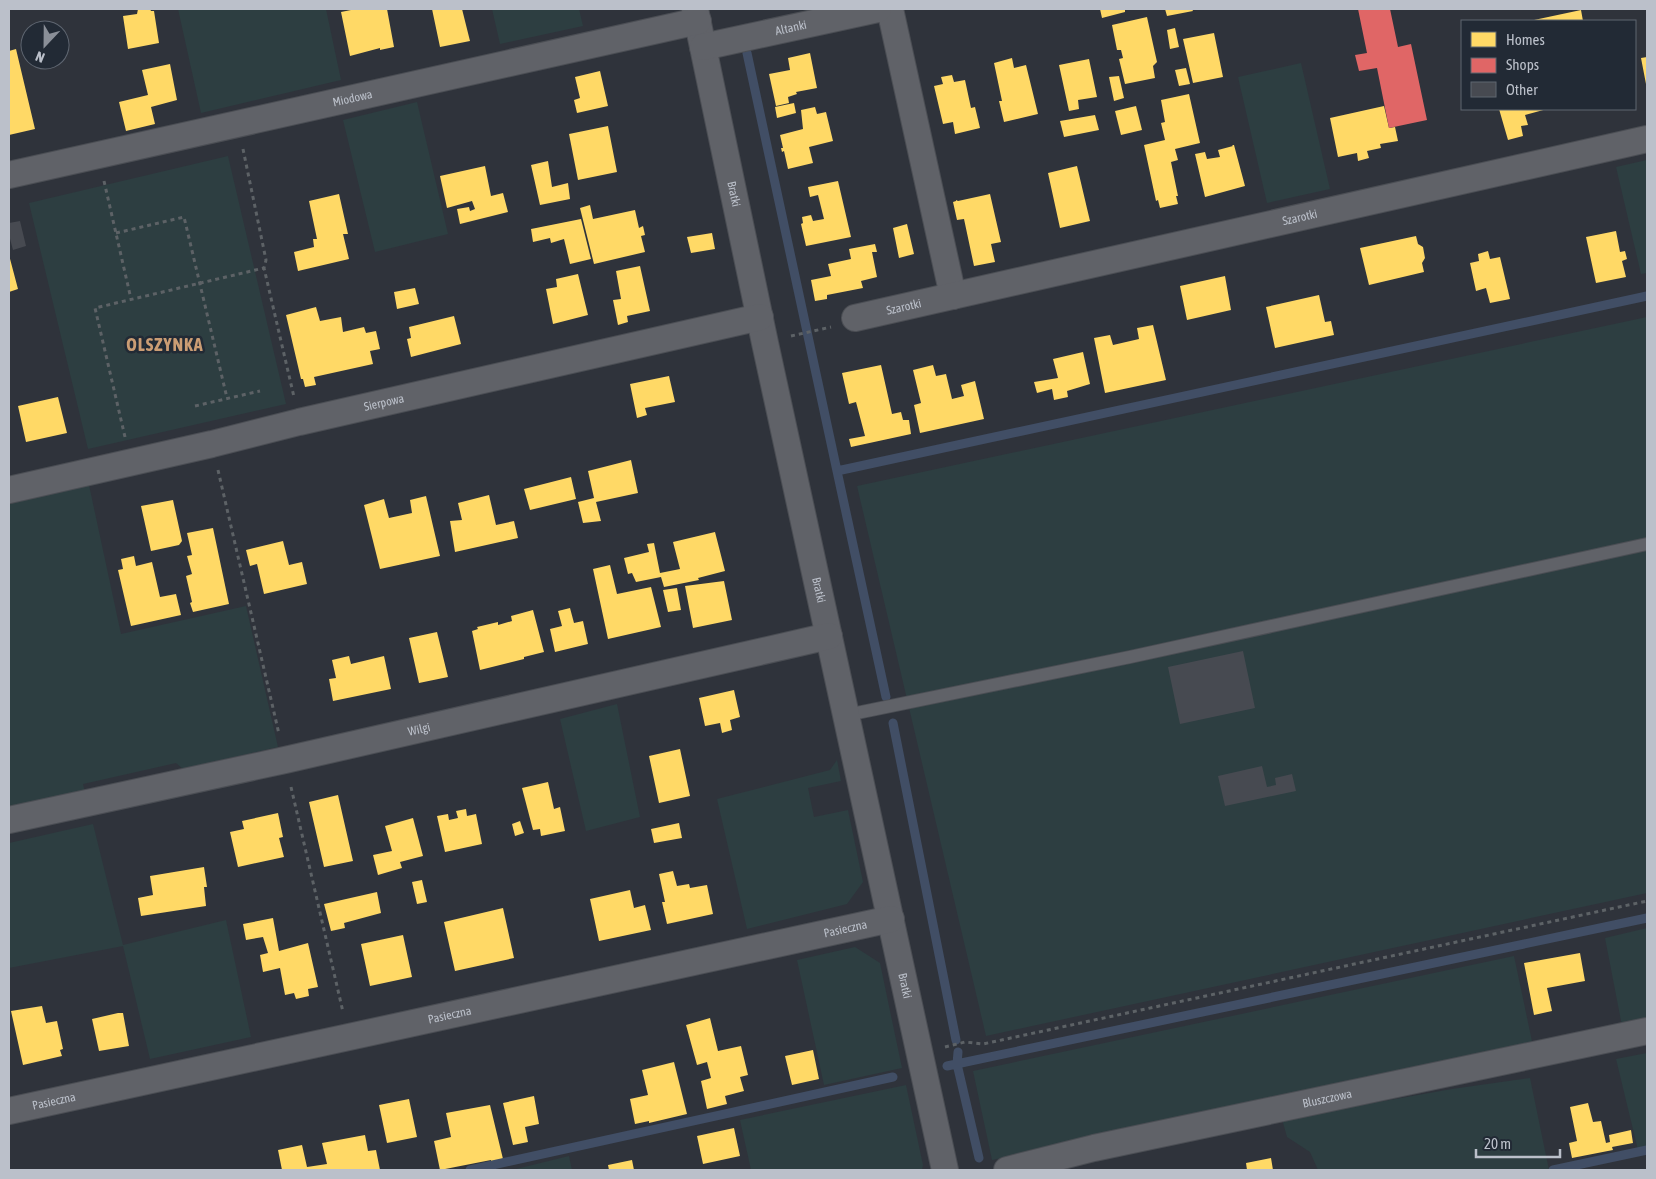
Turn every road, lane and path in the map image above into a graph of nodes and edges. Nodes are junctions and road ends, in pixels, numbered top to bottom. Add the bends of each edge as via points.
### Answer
1 (878, 9) edge
2 (890, 9) edge
3 (696, 15) edge
4 (703, 47) junction
5 (238, 124) junction
6 (1647, 139) edge
7 (9, 175) edge
8 (103, 179) dead end
9 (116, 233) junction
10 (264, 268) junction
11 (200, 283) junction
12 (953, 296) junction
13 (131, 300) junction
14 (760, 318) junction
15 (855, 318) dead end
16 (818, 330) dead end
17 (796, 335) dead end
18 (260, 391) dead end
19 (227, 398) junction
20 (195, 406) dead end
21 (299, 422) junction
22 (126, 439) dead end
23 (212, 444) junction
24 (9, 490) edge
25 (1647, 544) edge
26 (829, 636) junction
27 (846, 716) junction
28 (285, 760) junction
29 (9, 820) edge
30 (1647, 901) edge
31 (891, 919) junction
32 (1647, 1030) edge
33 (349, 1037) junction
34 (920, 1051) junction
35 (9, 1111) edge
36 (1098, 1159) edge
37 (946, 1170) edge
38 (1006, 1170) edge

1 - 4 street, Altanki
2 - 12 street
3 - 4 street, Bratki
3 - 5 street, Miodowa
4 - 14 street, Bratki
5 - 7 street, Miodowa
5 - 10 path via 266,260
6 - 12 street, Szarotki
8 - 9 path
9 - 11 path via 184,218
9 - 13 path
10 - 11 path
10 - 21 path
11 - 13 path
11 - 19 path
12 - 15 street, Szarotki
13 - 22 path via 95,308
14 - 21 street, Sierpowa
14 - 26 street, Bratki
16 - 17 path
18 - 19 path
19 - 20 path
21 - 23 street, Sierpowa
23 - 24 street, Sierpowa
23 - 28 path
25 - 27 lane
26 - 27 street, Bratki
26 - 28 street, Wilgi
27 - 31 street, Bratki
28 - 29 street, Wilgi
28 - 33 path
30 - 34 path via 983,1044 965,1042
31 - 33 street, Pasieczna
31 - 34 street, Bratki
32 - 36 street, Bluszczowa
33 - 35 street, Pasieczna
34 - 37 street, Bratki
36 - 38 street, Bluszczowa

